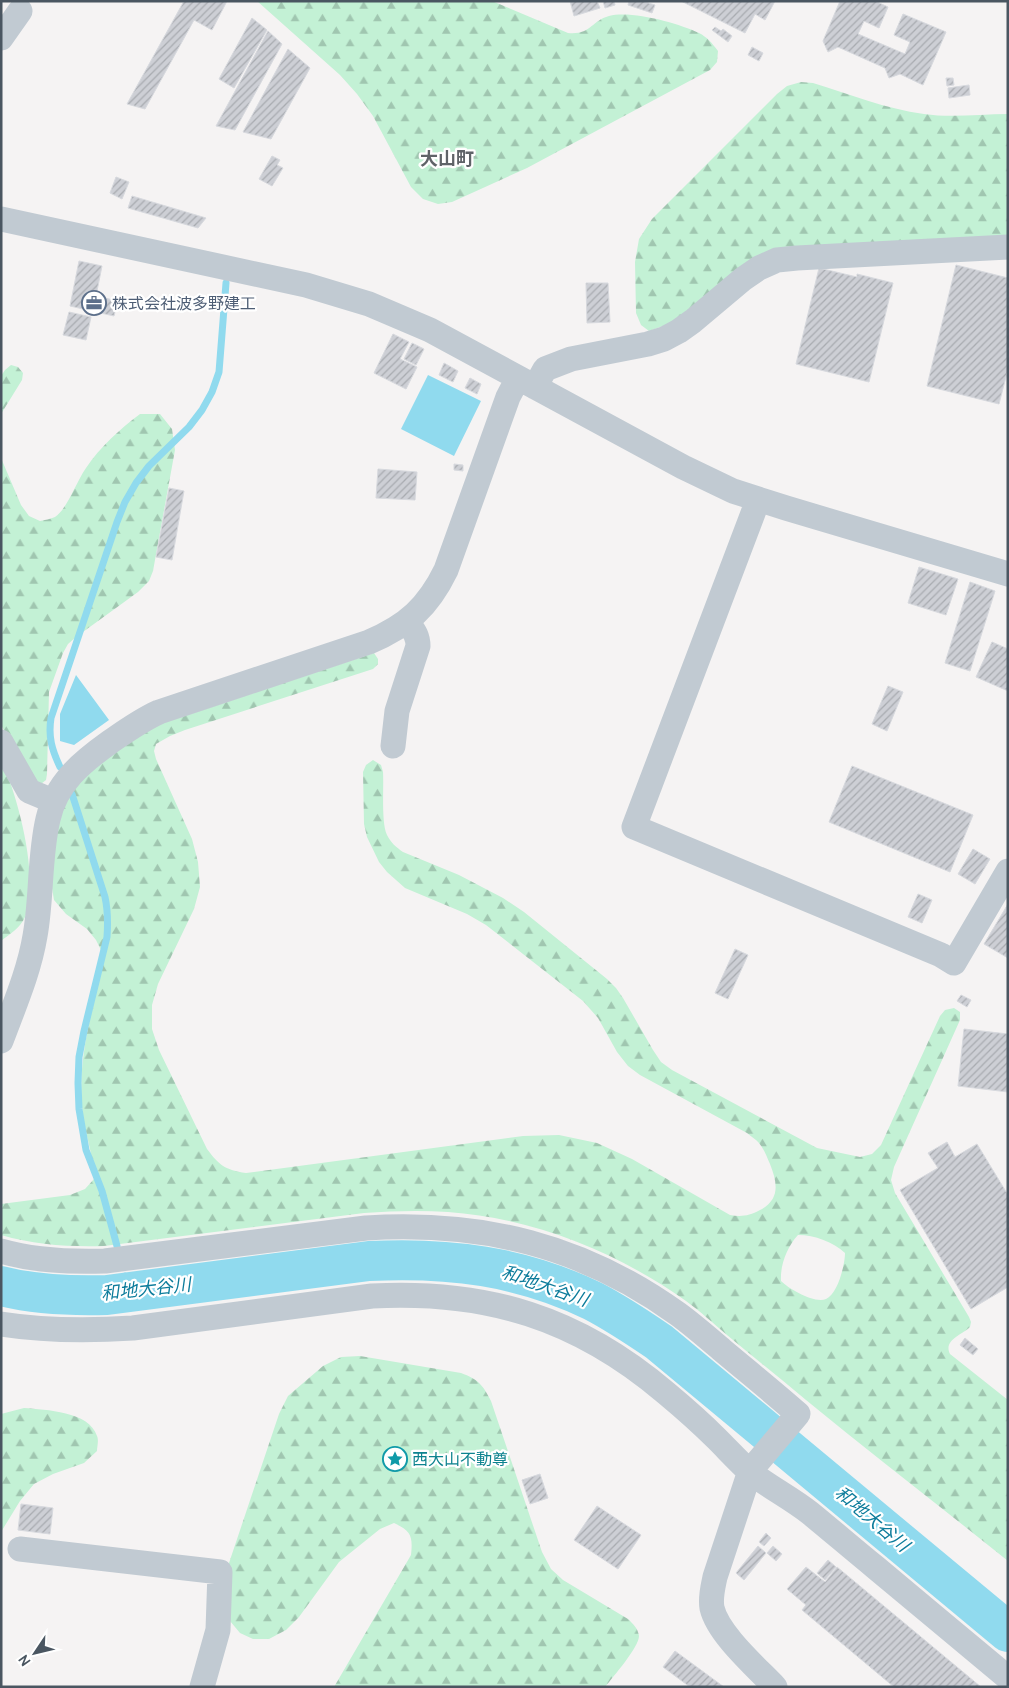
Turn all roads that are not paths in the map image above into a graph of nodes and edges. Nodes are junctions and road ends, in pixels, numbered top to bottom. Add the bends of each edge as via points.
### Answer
1 (20, 11) dead end
2 (1, 38) edge
3 (1, 219) edge
4 (1008, 247) edge
5 (527, 382) junction
6 (758, 500) junction
7 (1008, 574) edge
8 (407, 621) junction
9 (1, 742) edge
10 (393, 746) dead end
11 (54, 801) junction
12 (1008, 872) edge
13 (1, 1041) edge
14 (1, 1251) edge
15 (1, 1324) edge
16 (753, 1468) junction
17 (20, 1549) dead end
18 (1008, 1678) edge
19 (202, 1687) edge
20 (775, 1687) edge

1 - 2 street
3 - 5 street via 306,284 400,316
4 - 5 street via 777,260 743,279 679,331 664,339 571,359 545,369
5 - 6 street via 708,480
5 - 8 street via 508,397 438,586
6 - 7 street
6 - 12 street via 634,827 954,963
8 - 10 street via 415,632 418,646 397,711
8 - 11 street via 368,642 150,716 86,760 62,786
9 - 11 street via 28,791
11 - 13 street via 45,836 32,952
14 - 16 street via 42,1260 105,1262 406,1225 448,1227 530,1242 569,1254 644,1291 679,1314 798,1414
15 - 16 street via 61,1331 97,1330 134,1328 372,1296 425,1295 477,1300 545,1319 608,1350 638,1370
16 - 18 street
16 - 20 street via 715,1577 711,1592 712,1608 727,1636
17 - 19 street via 220,1572 218,1630

